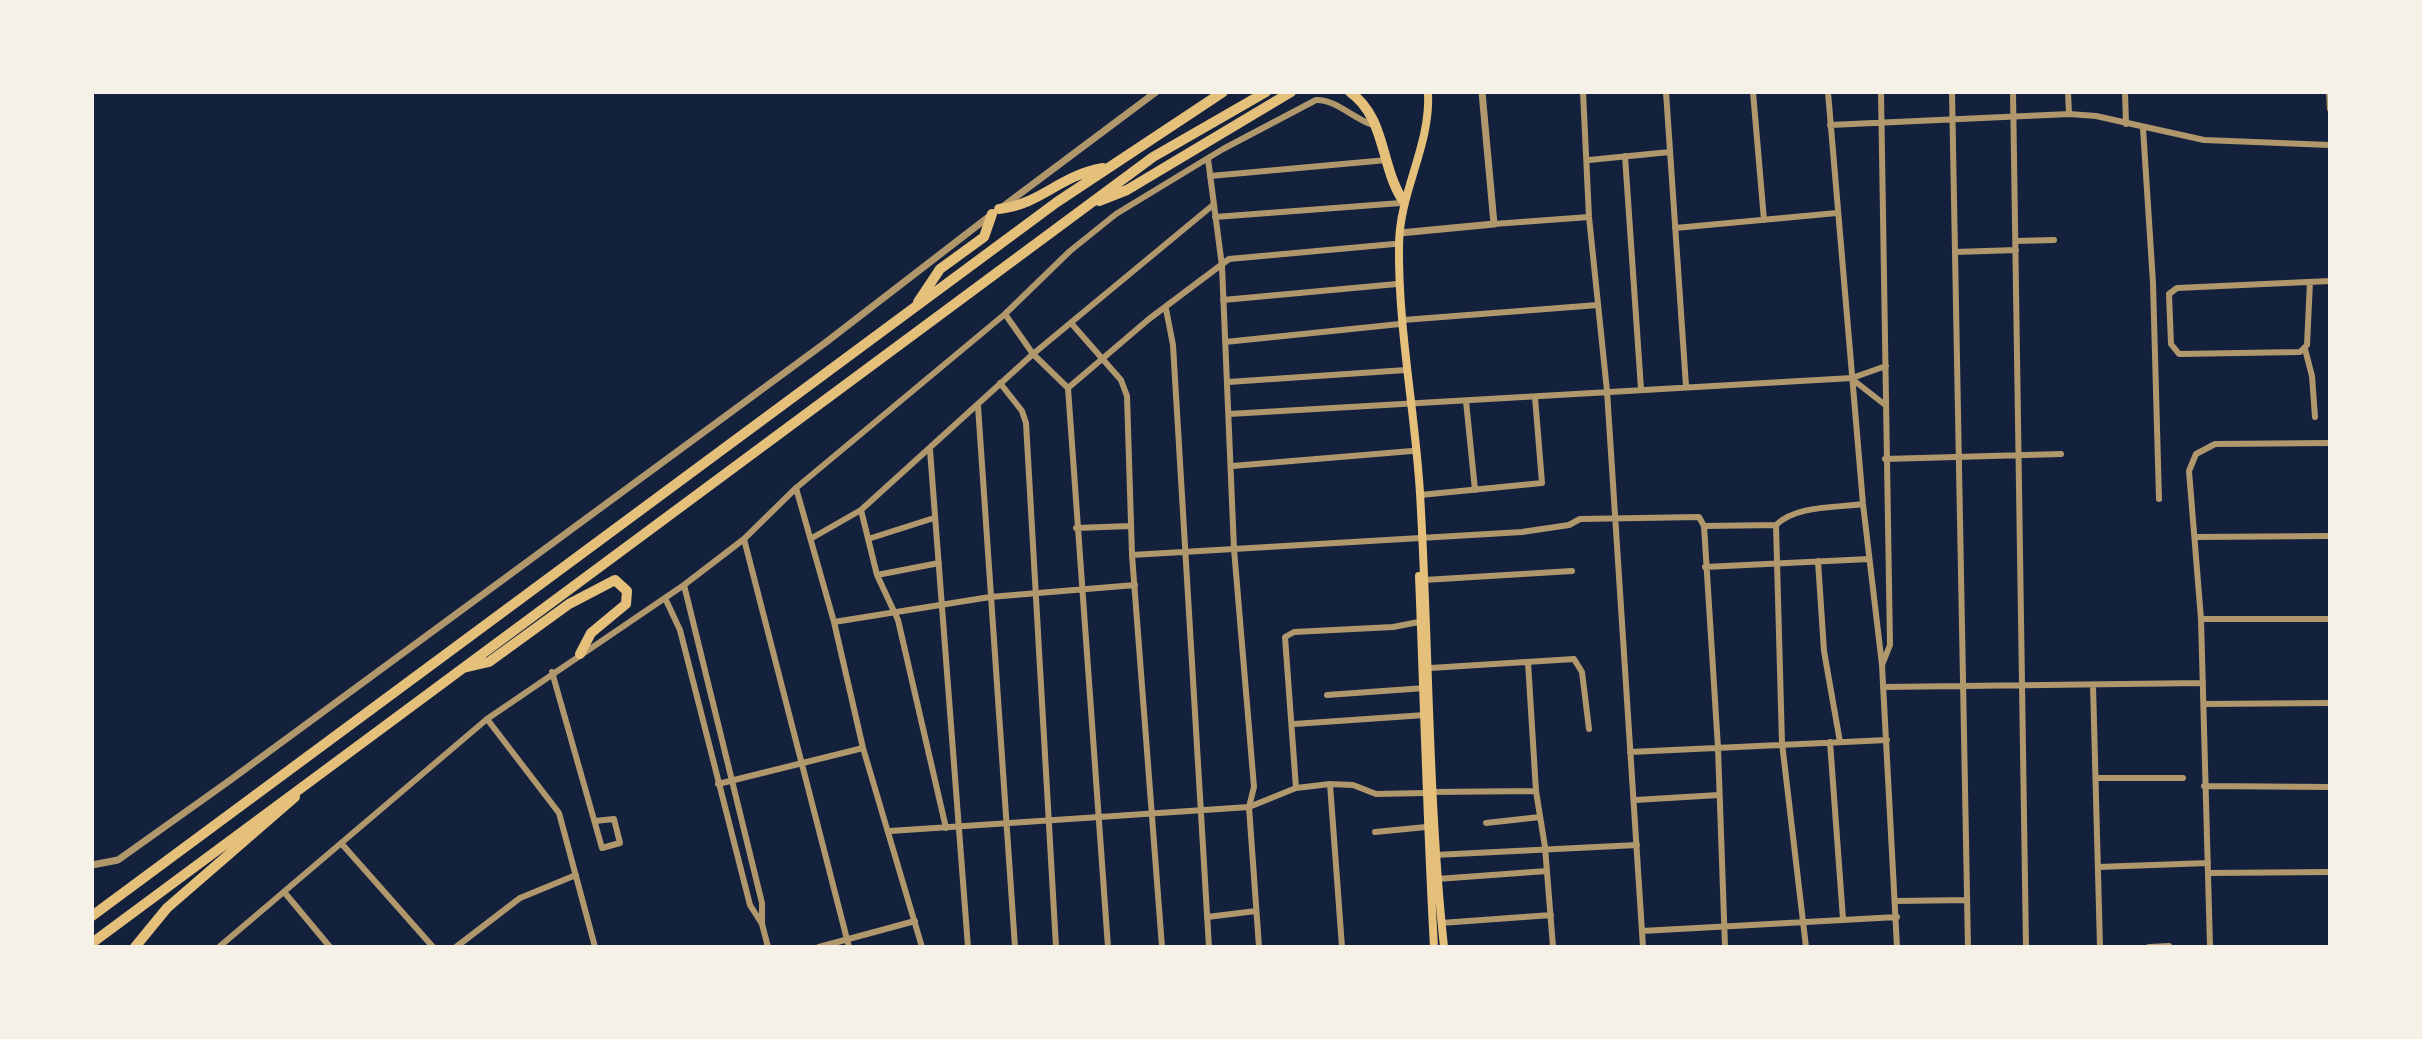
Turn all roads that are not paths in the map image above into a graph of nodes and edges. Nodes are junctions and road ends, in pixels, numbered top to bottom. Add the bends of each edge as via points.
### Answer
1 (1156, 92) edge
2 (1223, 92) edge
3 (1266, 92) edge
4 (1291, 92) edge
5 (1350, 92) edge
6 (1428, 92) edge
7 (1482, 92) edge
8 (1583, 92) edge
9 (1666, 92) edge
10 (1753, 92) edge
11 (1828, 92) edge
12 (1881, 92) edge
13 (1952, 92) edge
14 (2013, 92) edge
15 (2068, 92) edge
16 (2125, 92) edge
17 (2329, 92) edge
18 (1429, 109) junction
19 (2330, 109) edge
20 (2069, 114) junction
21 (2014, 116) junction
22 (1953, 118) junction
23 (1882, 122) junction
24 (2126, 124) junction
25 (1830, 125) junction
26 (1377, 126) junction
27 (2143, 128) junction
28 (2330, 145) edge
29 (1670, 152) junction
30 (1625, 156) junction
31 (1208, 159) junction
32 (1387, 160) junction
33 (1589, 160) junction
34 (1109, 166) junction
35 (1210, 176) junction
36 (1402, 201) junction
37 (1213, 205) junction
38 (1083, 208) junction
39 (995, 212) junction
40 (1837, 213) junction
41 (1215, 217) junction
42 (1589, 217) junction
43 (1764, 220) junction
44 (1494, 224) junction
45 (1675, 228) junction
46 (1400, 233) junction
47 (2054, 240) dead end
48 (2016, 241) junction
49 (1394, 244) junction
50 (2016, 250) junction
51 (1955, 252) junction
52 (1222, 266) junction
53 (2330, 281) edge
54 (2310, 282) junction
55 (1397, 284) junction
56 (1223, 300) junction
57 (1598, 305) junction
58 (914, 308) junction
59 (1166, 309) junction
60 (1005, 314) junction
61 (1401, 322) junction
62 (1071, 323) junction
63 (1225, 342) junction
64 (2305, 349) junction
65 (1033, 354) junction
66 (1100, 360) junction
67 (1886, 366) junction
68 (1406, 370) junction
69 (1852, 378) junction
70 (1228, 382) junction
71 (1000, 383) junction
72 (1686, 386) junction
73 (1068, 388) junction
74 (1641, 389) junction
75 (1607, 391) junction
76 (1535, 397) junction
77 (1466, 401) junction
78 (1884, 404) junction
79 (1410, 405) junction
80 (978, 406) junction
81 (1229, 414) junction
82 (2315, 417) dead end
83 (2330, 443) edge
84 (930, 450) junction
85 (1412, 451) junction
86 (2061, 454) dead end
87 (2020, 455) junction
88 (1959, 457) junction
89 (1885, 459) junction
90 (1232, 466) junction
91 (796, 488) junction
92 (1475, 490) junction
93 (1420, 495) junction
94 (2159, 499) dead end
95 (1863, 504) junction
96 (861, 510) junction
97 (1615, 517) junction
98 (934, 518) junction
99 (1776, 525) junction
100 (1131, 526) junction
101 (1704, 526) junction
102 (1076, 528) junction
103 (2330, 536) edge
104 (2196, 537) junction
105 (812, 538) junction
106 (1419, 538) junction
107 (744, 539) junction
108 (868, 539) junction
109 (1234, 549) junction
110 (1185, 551) junction
111 (1132, 555) junction
112 (1869, 559) junction
113 (1818, 561) junction
114 (939, 563) junction
115 (1777, 564) junction
116 (1705, 567) junction
117 (1572, 571) dead end
118 (877, 575) junction
119 (1424, 580) junction
120 (684, 585) junction
121 (1135, 585) junction
122 (1081, 592) junction
123 (1037, 593) junction
124 (990, 597) junction
125 (665, 598) junction
126 (944, 606) junction
127 (893, 615) junction
128 (2201, 619) junction
129 (2330, 619) edge
130 (1424, 621) junction
131 (834, 622) junction
132 (580, 654) junction
133 (1528, 662) junction
134 (1882, 665) junction
135 (1430, 668) junction
136 (457, 669) junction
137 (552, 672) junction
138 (2203, 683) junction
139 (2093, 685) junction
140 (2021, 686) junction
141 (1883, 687) junction
142 (1425, 688) junction
143 (1961, 688) junction
144 (1327, 695) dead end
145 (2330, 703) edge
146 (2204, 704) junction
147 (1425, 715) junction
148 (487, 719) junction
149 (1294, 724) junction
150 (1589, 729) dead end
151 (1887, 740) junction
152 (1830, 742) junction
153 (1840, 742) junction
154 (1782, 743) junction
155 (863, 748) junction
156 (1718, 748) junction
157 (1630, 752) junction
158 (803, 764) junction
159 (322, 770) junction
160 (2096, 778) junction
161 (2183, 778) dead end
162 (729, 781) junction
163 (718, 784) junction
164 (1330, 784) junction
165 (2204, 786) junction
166 (2330, 787) edge
167 (1296, 788) junction
168 (1536, 791) junction
169 (1428, 792) junction
170 (1719, 795) junction
171 (1635, 800) junction
172 (1249, 807) junction
173 (1201, 809) junction
174 (1152, 813) junction
175 (1099, 816) junction
176 (1540, 817) junction
177 (1049, 820) junction
178 (595, 821) junction
179 (1006, 823) junction
180 (1486, 823) dead end
181 (960, 826) junction
182 (1426, 827) junction
183 (946, 828) junction
184 (890, 831) junction
185 (1375, 832) dead end
186 (341, 843) junction
187 (1637, 845) junction
188 (1545, 847) junction
189 (1435, 855) junction
190 (2208, 863) junction
191 (92, 865) edge
192 (2098, 867) junction
193 (1547, 871) junction
194 (2330, 872) edge
195 (2208, 873) junction
196 (576, 875) junction
197 (1437, 879) junction
198 (285, 893) junction
199 (1967, 900) junction
200 (1896, 901) junction
201 (1256, 911) junction
202 (1551, 915) junction
203 (92, 916) edge
204 (1207, 917) junction
205 (1897, 917) junction
206 (1843, 919) junction
207 (1802, 920) junction
208 (915, 921) junction
209 (1441, 923) junction
210 (762, 924) junction
211 (1723, 927) junction
212 (1642, 931) junction
213 (92, 943) edge
214 (848, 943) edge
215 (2169, 946) edge
216 (135, 947) edge
217 (219, 947) edge
218 (330, 947) edge
219 (433, 947) edge
220 (456, 947) edge
221 (595, 947) edge
222 (768, 947) edge
223 (819, 947) edge
224 (922, 947) edge
225 (968, 947) edge
226 (1015, 947) edge
227 (1056, 947) edge
228 (1108, 947) edge
229 (1162, 947) edge
230 (1209, 947) edge
231 (1259, 947) edge
232 (1342, 947) edge
233 (1434, 947) edge
234 (1444, 947) edge
235 (1553, 947) edge
236 (1643, 947) edge
237 (1725, 947) edge
238 (1806, 947) edge
239 (1897, 947) edge
240 (1968, 947) edge
241 (2026, 947) edge
242 (2100, 947) edge
243 (2149, 947) edge
244 (2210, 947) edge

1 - 39 street
2 - 34 highway
3 - 38 highway via 1153,157
4 - 38 highway via 1127,190
5 - 26 highway
6 - 18 main road
7 - 44 street
8 - 33 street
9 - 29 street
10 - 43 street
11 - 25 street
12 - 23 street
13 - 22 street
14 - 21 street
15 - 20 street
16 - 24 street
17 - 19 street
18 - 36 main road
18 - 46 main road
20 - 21 street
20 - 24 street
21 - 22 street
21 - 48 street
22 - 23 street
22 - 51 street
23 - 25 street
23 - 67 street
24 - 27 street
25 - 40 street
26 - 31 street via 1321,99
26 - 32 highway
27 - 28 street via 2204,140
27 - 94 street
29 - 30 street
29 - 45 street
30 - 33 street
30 - 74 street
31 - 35 street
31 - 60 street via 1116,214
32 - 35 street
32 - 36 highway
33 - 42 street
34 - 39 highway via 1076,173 1030,202
34 - 58 highway
35 - 37 street
36 - 41 street
36 - 49 main road
37 - 41 street
37 - 62 street
38 - 136 highway
39 - 58 highway via 984,237 940,269
39 - 191 street via 229,781 118,860
40 - 43 street
40 - 69 street
41 - 52 street
42 - 44 street
42 - 57 street
43 - 45 street
44 - 46 street
45 - 72 street
46 - 61 main road
47 - 48 street
48 - 50 street
49 - 52 street via 1229,259
49 - 55 main road
50 - 51 street
50 - 87 street
51 - 88 street
52 - 56 street
52 - 59 street
53 - 54 street
54 - 64 street
54 - 64 street via 2177,288 2169,294 2171,344 2179,354
55 - 56 street
55 - 61 main road
56 - 63 street
57 - 61 street
57 - 75 street
58 - 203 highway
59 - 66 street
59 - 110 street via 1173,345
60 - 65 street
60 - 91 street
61 - 63 street
61 - 68 main road
61 - 79 main road
62 - 65 street
62 - 66 street
63 - 70 street
64 - 82 street
65 - 71 street
65 - 73 street
66 - 73 street
66 - 100 street via 1121,380 1127,396
67 - 69 street
67 - 78 street
68 - 70 street
68 - 79 main road
69 - 72 street
69 - 78 street
69 - 95 street
70 - 81 street
71 - 80 street
71 - 123 street via 1025,418
72 - 74 street
73 - 102 street
74 - 75 street
75 - 76 street
75 - 97 street
76 - 77 street
76 - 92 street via 1543,482
77 - 79 street
77 - 92 street
78 - 89 street
79 - 81 street
79 - 85 main road
79 - 93 main road
80 - 84 street
80 - 124 street
81 - 90 street
83 - 104 street via 2204,447 2189,471
84 - 96 street
84 - 98 street
85 - 90 street
85 - 106 main road
86 - 87 street
87 - 88 street
87 - 140 street
88 - 89 street
88 - 143 street
89 - 134 street via 1890,645
90 - 109 street
91 - 105 street
91 - 107 street
92 - 93 street
93 - 106 main road
95 - 99 street via 1784,516
95 - 112 street
96 - 105 street
96 - 108 street
97 - 101 street via 1694,516
97 - 106 street via 1522,532
97 - 157 street
98 - 108 street
98 - 114 street
99 - 101 street
99 - 115 street
100 - 102 street
100 - 111 street
101 - 116 street
102 - 122 street
103 - 104 street
104 - 128 street
105 - 131 street
106 - 109 street
106 - 119 main road
106 - 130 main road
107 - 120 street
107 - 158 street
108 - 118 street
109 - 110 street
109 - 172 street via 1254,787
110 - 111 street
110 - 173 street
111 - 121 street
112 - 113 street
112 - 134 street
113 - 115 street
113 - 153 street via 1824,651
114 - 118 street
114 - 126 street
115 - 116 street
115 - 154 street
116 - 156 street
117 - 119 street
118 - 127 street
119 - 130 main road
120 - 125 street
120 - 162 street
121 - 122 street
121 - 174 street
122 - 123 street
122 - 175 street
123 - 124 street
123 - 177 street
124 - 126 street
124 - 179 street
125 - 132 street
125 - 163 street via 680,630
126 - 127 street
126 - 181 street
127 - 131 street
127 - 183 street
128 - 129 street
128 - 138 street
130 - 135 main road
130 - 142 main road
130 - 149 street via 1285,637
131 - 155 street
132 - 136 highway via 591,633 626,604 627,591 615,580 569,604 489,662
132 - 137 street
133 - 135 street
133 - 150 street via 1574,659 1582,672
133 - 168 street
134 - 141 street
135 - 169 main road
136 - 159 highway
137 - 148 street
137 - 178 street
138 - 139 street
138 - 146 street
139 - 140 street
139 - 160 street
140 - 143 street
140 - 241 street
141 - 143 street
141 - 151 street
142 - 144 street
142 - 147 main road
143 - 199 street
145 - 146 street
146 - 165 street
147 - 149 street
147 - 169 main road
148 - 186 street
148 - 196 street via 559,813
149 - 167 street
151 - 153 street
151 - 200 street
152 - 153 street
152 - 154 street
152 - 206 street
154 - 156 street
154 - 207 street
155 - 158 street
155 - 184 street
156 - 157 street
156 - 170 street
157 - 171 street
158 - 162 street
158 - 214 street
159 - 213 highway
159 - 216 highway via 277,816 167,908
160 - 161 street
160 - 192 street
162 - 163 street
162 - 210 street via 762,903
163 - 210 street via 750,905
164 - 167 street
164 - 169 street via 1385,794
164 - 232 street
165 - 166 street
165 - 190 street
167 - 172 street
168 - 169 street
168 - 176 street
169 - 182 main road
169 - 189 main road
170 - 171 street
170 - 211 street
171 - 187 street
172 - 173 street
172 - 201 street
173 - 174 street
173 - 204 street
174 - 175 street
174 - 229 street
175 - 177 street
175 - 228 street
176 - 180 street
176 - 188 street
177 - 179 street
177 - 227 street
178 - 178 street via 614,819 620,843 603,849
179 - 181 street
179 - 226 street
181 - 183 street
181 - 225 street
182 - 185 street
182 - 233 main road
183 - 184 street
184 - 208 street
186 - 198 street
186 - 219 street
187 - 188 street
187 - 212 street
188 - 189 street
188 - 193 street
189 - 197 main road
190 - 192 street
190 - 195 street
192 - 242 street
193 - 197 street
193 - 202 street
194 - 195 street
195 - 244 street
196 - 220 street via 520,898
196 - 221 street
197 - 209 main road
198 - 217 street
198 - 218 street
199 - 200 street
199 - 240 street
200 - 205 street
201 - 204 street
201 - 231 street
202 - 209 street
202 - 235 street
204 - 230 street
205 - 206 street
205 - 239 street
206 - 207 street
207 - 211 street
207 - 238 street
208 - 214 street
208 - 224 street
209 - 234 main road
210 - 222 street
211 - 212 street
211 - 237 street
212 - 236 street
214 - 223 street
215 - 243 street

